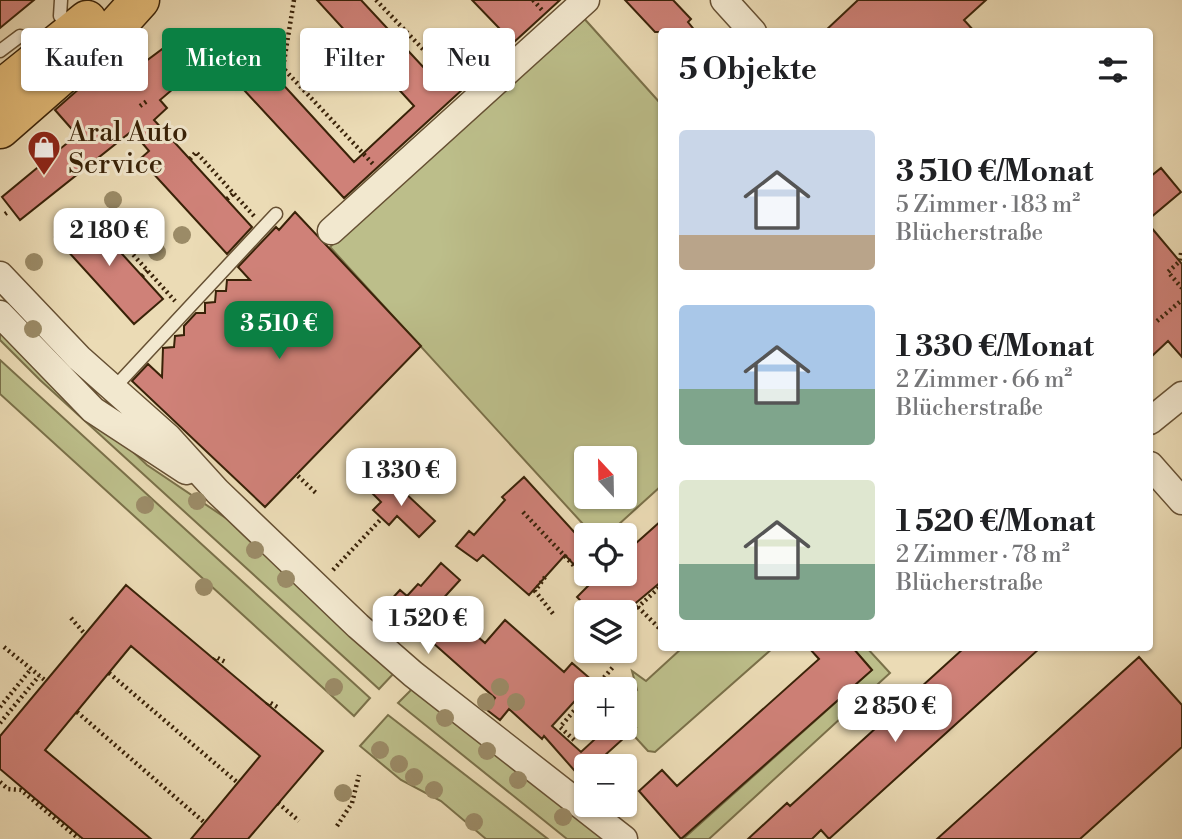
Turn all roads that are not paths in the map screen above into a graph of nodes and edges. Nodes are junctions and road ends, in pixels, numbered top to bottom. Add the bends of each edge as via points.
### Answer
1 (140, 0) edge
2 (586, 0) edge
3 (724, 0) edge
4 (98, 23) edge
5 (749, 28) edge
6 (21, 36) edge
7 (0, 51) edge
8 (21, 80) edge
9 (0, 90) edge
10 (31, 91) edge
11 (0, 129) edge
12 (276, 214) dead end
13 (331, 232) dead end
14 (0, 275) edge
15 (0, 314) edge
16 (114, 388) junction
17 (1182, 395) edge
18 (93, 410) junction
19 (1153, 419) edge
20 (1153, 468) edge
21 (217, 491) junction
22 (1182, 501) edge
23 (624, 839) edge

1 - 4 main road
2 - 13 street
3 - 5 street
6 - 7 lane
8 - 9 main road
10 - 11 main road
12 - 16 lane
14 - 16 street
15 - 18 street
16 - 18 street
16 - 21 street via 168,437
17 - 19 street
18 - 21 street
20 - 22 street
21 - 23 street via 413,674

